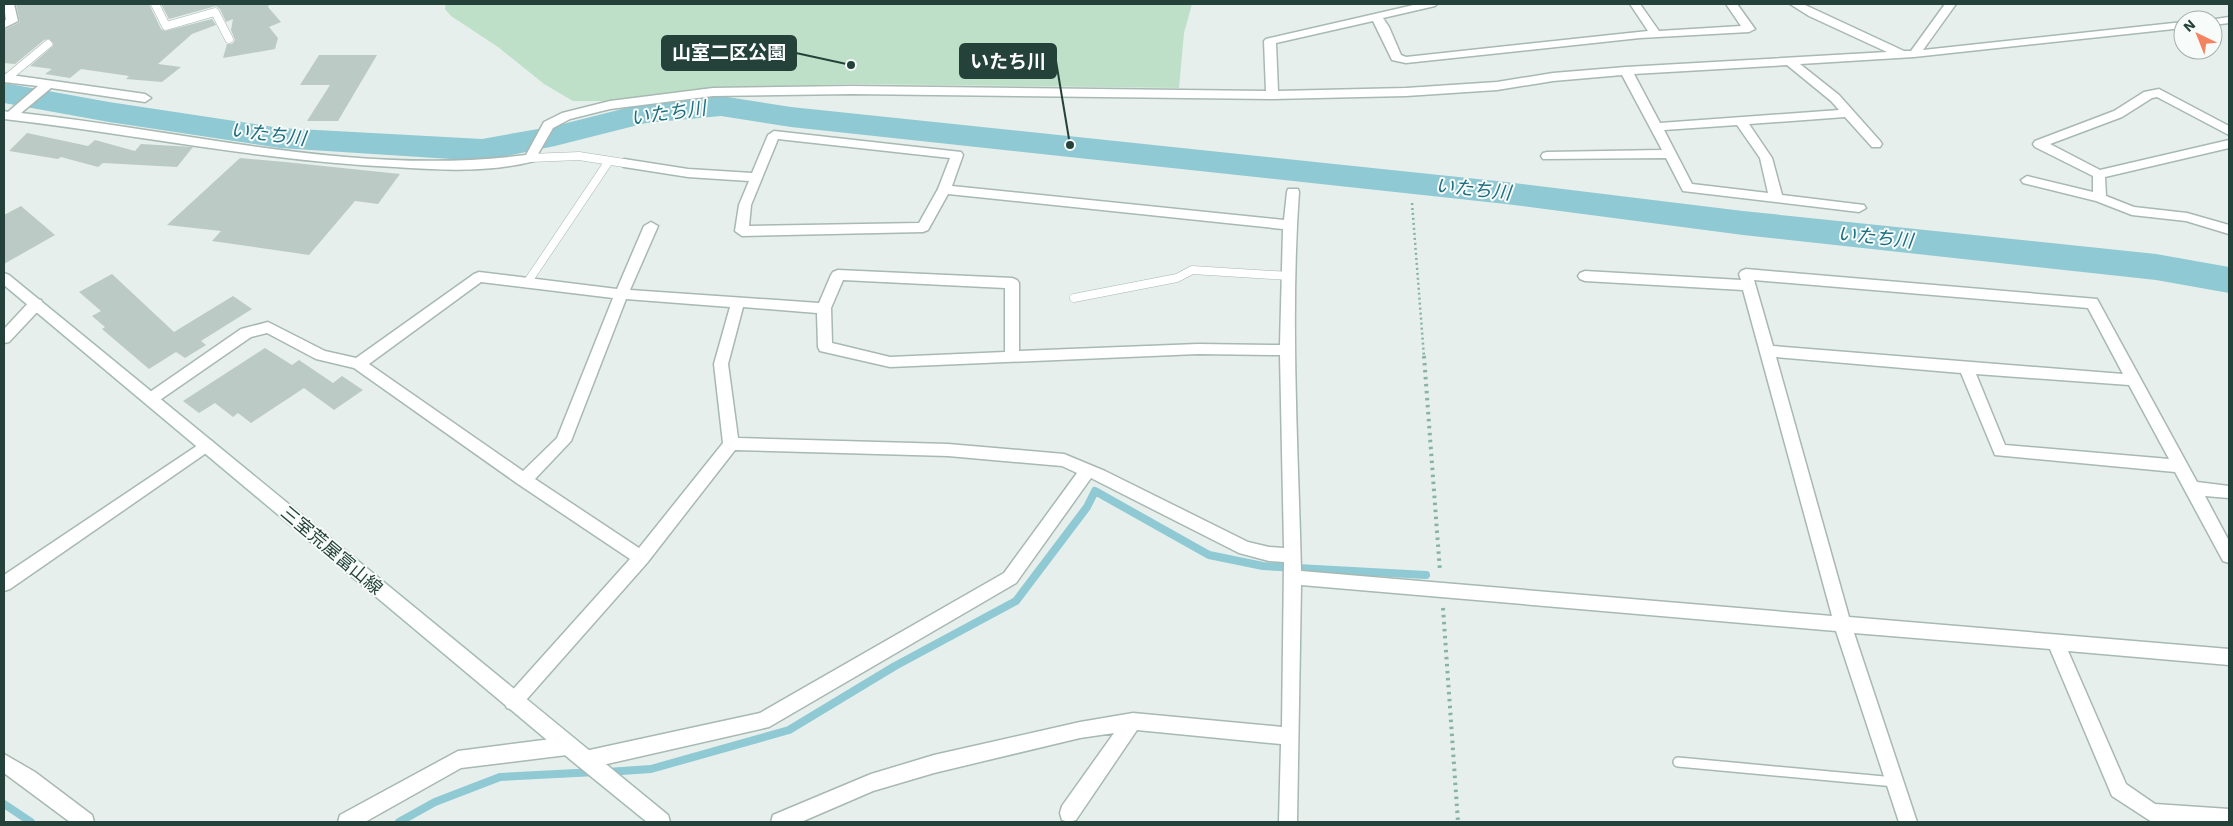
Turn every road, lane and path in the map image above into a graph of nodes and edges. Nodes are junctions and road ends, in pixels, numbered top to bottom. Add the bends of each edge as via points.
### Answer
1 (9, 4) edge
2 (155, 4) edge
3 (1431, 4) edge
4 (1635, 4) edge
5 (1732, 4) edge
6 (1795, 4) edge
7 (1950, 4) edge
8 (1376, 17) junction
9 (4, 25) edge
10 (2173, 26) edge
11 (1656, 34) junction
12 (229, 39) dead end
13 (48, 44) dead end
14 (1908, 54) junction
15 (1791, 62) junction
16 (1626, 71) junction
17 (6, 78) edge
18 (50, 83) junction
19 (1272, 95) junction
20 (146, 98) dead end
21 (1848, 113) junction
22 (8, 115) edge
23 (1741, 121) junction
24 (1656, 127) junction
25 (2229, 131) edge
26 (1876, 144) dead end
27 (2229, 144) edge
28 (1670, 154) junction
29 (1548, 156) dead end
30 (530, 158) junction
31 (609, 161) junction
32 (624, 163) joint
33 (2099, 174) junction
34 (756, 177) junction
35 (2027, 180) dead end
36 (944, 189) junction
37 (1293, 192) dead end
38 (1776, 198) junction
39 (2100, 198) junction
40 (1412, 203) dead end
41 (1859, 208) dead end
42 (1290, 224) junction
43 (651, 226) dead end
44 (2229, 230) edge
45 (1289, 276) junction
46 (1585, 276) dead end
47 (4, 278) edge
48 (527, 283) junction
49 (1749, 285) junction
50 (621, 294) junction
51 (1074, 298) dead end
52 (738, 302) junction
53 (36, 304) junction
54 (824, 308) junction
55 (4, 338) edge
56 (1287, 350) junction
57 (1768, 351) junction
58 (1012, 357) junction
59 (358, 364) junction
60 (1966, 368) junction
61 (2134, 380) junction
62 (152, 398) junction
63 (731, 444) junction
64 (207, 445) junction
65 (2180, 466) junction
66 (1088, 470) junction
67 (524, 480) junction
68 (2192, 488) junction
69 (2229, 492) edge
70 (1292, 555) junction
71 (2229, 556) edge
72 (641, 558) junction
73 (1293, 577) junction
74 (4, 584) edge
75 (1441, 590) junction
76 (1843, 625) junction
77 (2056, 643) junction
78 (2229, 657) edge
79 (514, 702) junction
80 (1133, 721) junction
81 (1290, 736) junction
82 (567, 746) junction
83 (585, 760) junction
84 (1678, 762) dead end
85 (4, 763) edge
86 (1895, 782) junction
87 (1069, 813) dead end
88 (2154, 818) edge
89 (2229, 818) edge
90 (85, 822) edge
91 (347, 822) edge
92 (661, 822) edge
93 (780, 822) edge
94 (1288, 822) edge
95 (1458, 822) edge
96 (1908, 822) edge

1 - 9 street via 12,20
2 - 12 lane via 166,26 215,12
3 - 8 street
4 - 11 street
5 - 11 street via 1749,28
6 - 14 street
7 - 14 street
8 - 11 street via 1396,58 1406,60
8 - 19 street via 1270,42
10 - 14 street
13 - 17 lane
14 - 15 street
15 - 16 street
15 - 21 street via 1835,98
16 - 19 street via 1479,88
16 - 24 street
17 - 18 street
18 - 20 street
18 - 22 street
19 - 30 street via 852,90 714,92 610,105 566,116 548,125
21 - 23 street
21 - 26 street
22 - 30 street via 96,124 276,153 378,163 482,164
23 - 24 street
23 - 38 street via 1766,158
24 - 28 street
25 - 33 street via 2159,93 2148,95 2118,114 2040,144
27 - 33 street
28 - 29 street
28 - 38 street via 1688,188
30 - 31 lane via 580,156
31 - 32 lane
31 - 48 lane
32 - 34 street via 688,173
33 - 39 street
34 - 36 street via 774,135 957,156
34 - 36 street via 745,205 742,231 923,227
35 - 39 street
36 - 42 street
37 - 42 street
38 - 41 street
39 - 44 street via 2132,210 2187,217
40 - 75 path
42 - 45 street
43 - 50 street
45 - 51 lane via 1192,270 1177,278
45 - 56 street
46 - 49 street
47 - 53 street, 三室荒屋富山線
48 - 50 street
48 - 59 street via 479,277
49 - 57 street
49 - 61 street via 1746,274 2092,303
50 - 52 street
50 - 67 street via 563,441
52 - 54 street
52 - 63 street via 721,364
53 - 55 street
53 - 62 street, 三室荒屋富山線
54 - 58 street via 825,347 890,362
54 - 58 street via 838,275 1012,283
56 - 58 street via 1198,349
56 - 70 street
57 - 60 street
57 - 76 street
59 - 62 street via 321,355 268,327 246,333
59 - 67 street
60 - 61 street
60 - 65 street via 2000,451
61 - 65 street
62 - 64 street, 三室荒屋富山線
63 - 66 street via 948,450 1064,460
63 - 72 street
64 - 74 street
64 - 79 street, 三室荒屋富山線
65 - 68 street
66 - 70 street via 1245,548
66 - 83 street via 1010,578 763,721
67 - 72 street
68 - 69 street
68 - 71 street
70 - 73 street
72 - 79 street
73 - 75 street
73 - 81 street
75 - 76 street
75 - 95 path
76 - 77 street
76 - 86 street
77 - 78 street
77 - 88 street via 2119,790
79 - 82 street, 三室荒屋富山線
80 - 81 street
80 - 87 street
80 - 93 street via 934,764 871,783
81 - 94 street
82 - 83 street, 三室荒屋富山線
82 - 91 street via 458,760
83 - 92 street, 三室荒屋富山線
84 - 86 lane
85 - 90 street
86 - 96 street
88 - 89 street

